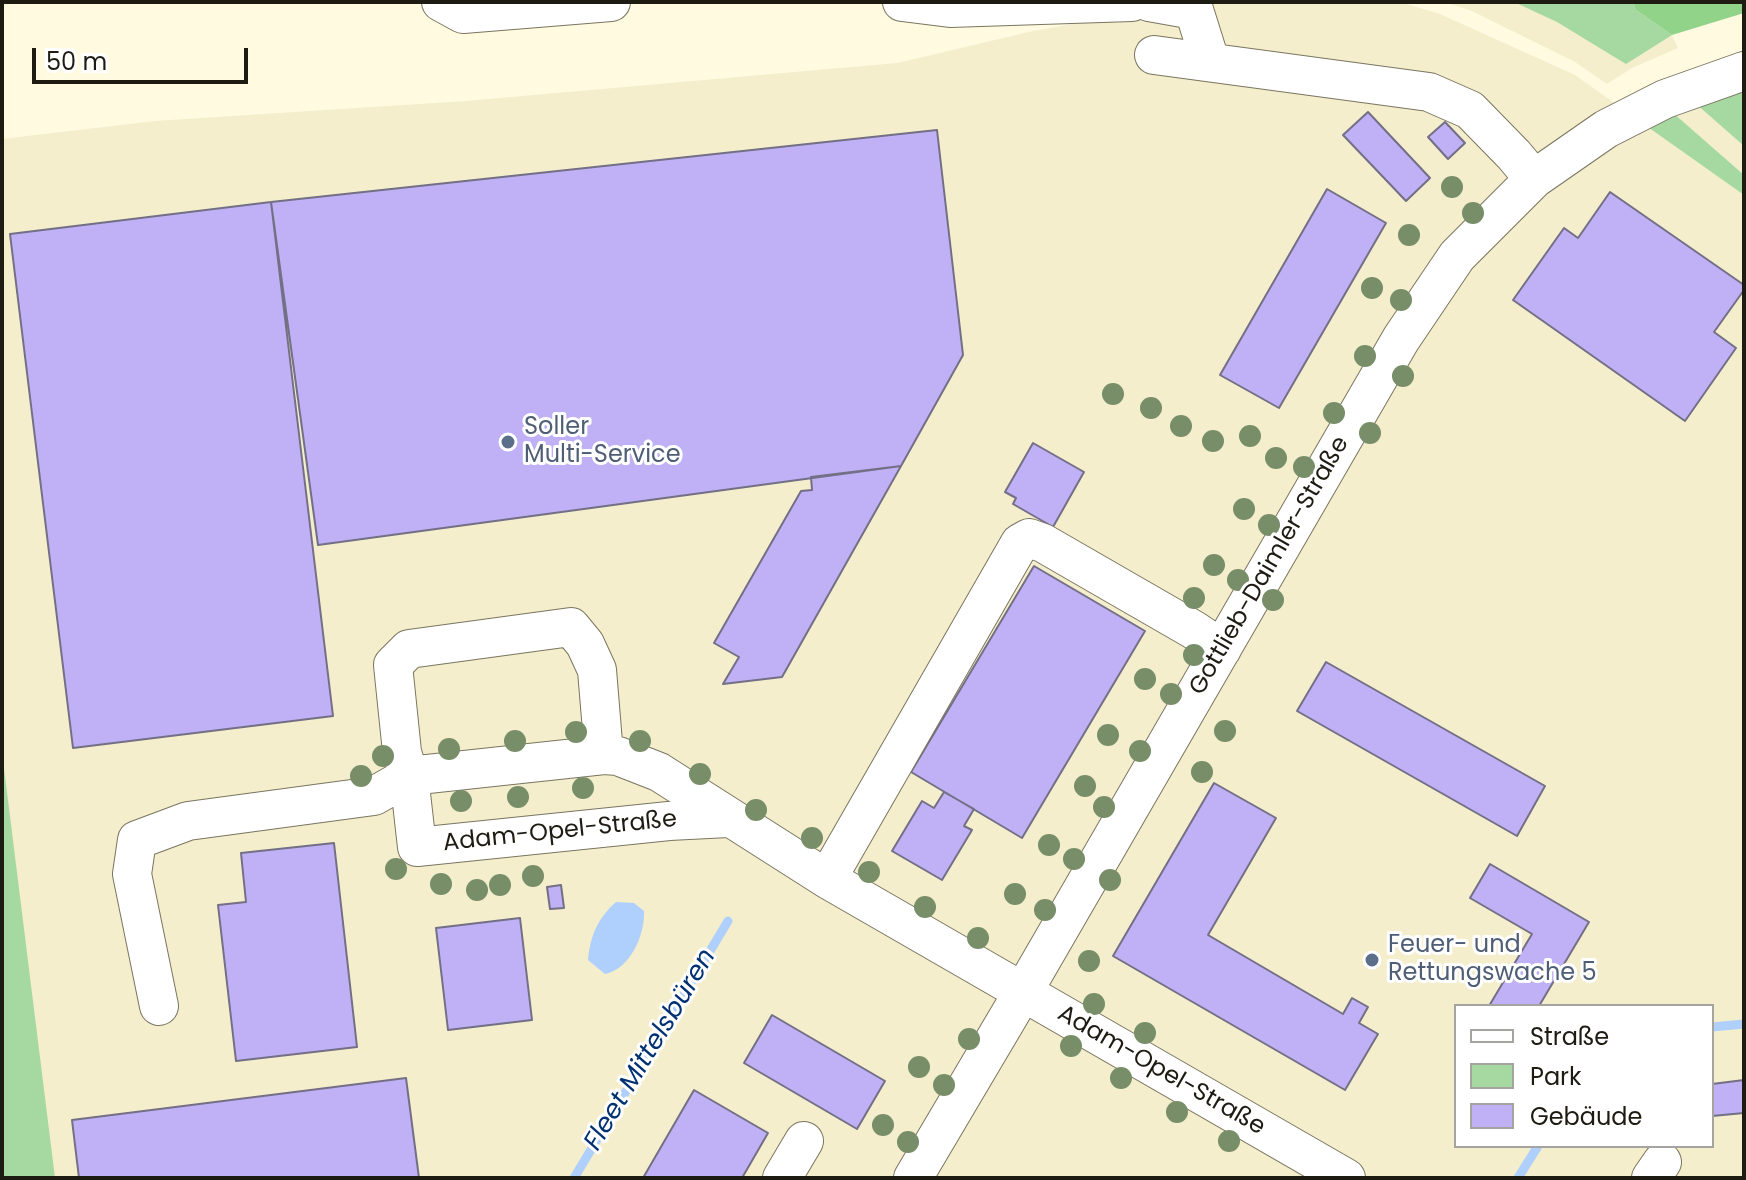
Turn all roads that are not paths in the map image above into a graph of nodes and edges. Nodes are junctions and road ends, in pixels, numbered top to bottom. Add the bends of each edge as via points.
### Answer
1 (441, 2) edge
2 (611, 2) edge
3 (902, 2) edge
4 (1132, 2) edge
5 (1149, 2) edge
6 (1154, 55) dead end
7 (1210, 61) junction
8 (1744, 71) edge
9 (1534, 179) junction
10 (1222, 649) junction
11 (604, 755) junction
12 (409, 776) junction
13 (728, 818) junction
14 (827, 879) junction
15 (1023, 992) junction
16 (159, 1006) dead end
17 (804, 1141) dead end
18 (782, 1178) edge
19 (913, 1178) edge
20 (1346, 1178) edge

1 - 2 street via 463,14
3 - 4 street via 950,8
5 - 7 street via 1194,10
6 - 7 street
7 - 9 street via 1429,92 1470,110
8 - 9 street, Gottlieb-Daimler-Straße via 1665,99 1606,129
9 - 10 street, Gottlieb-Daimler-Straße via 1457,256 1401,339
10 - 14 street via 1043,543 1029,538 1020,543
10 - 15 street, Gottlieb-Daimler-Straße
11 - 12 street, Adam-Opel-Straße
11 - 12 street via 597,670 571,627 409,649 393,665
11 - 13 street, Adam-Opel-Straße via 659,772
12 - 13 street, Adam-Opel-Straße via 417,847
12 - 16 street via 374,796 188,821 137,840 132,874
13 - 14 street, Adam-Opel-Straße
14 - 15 street, Adam-Opel-Straße
15 - 19 street, Gottlieb-Daimler-Straße
15 - 20 street, Adam-Opel-Straße
17 - 18 street

